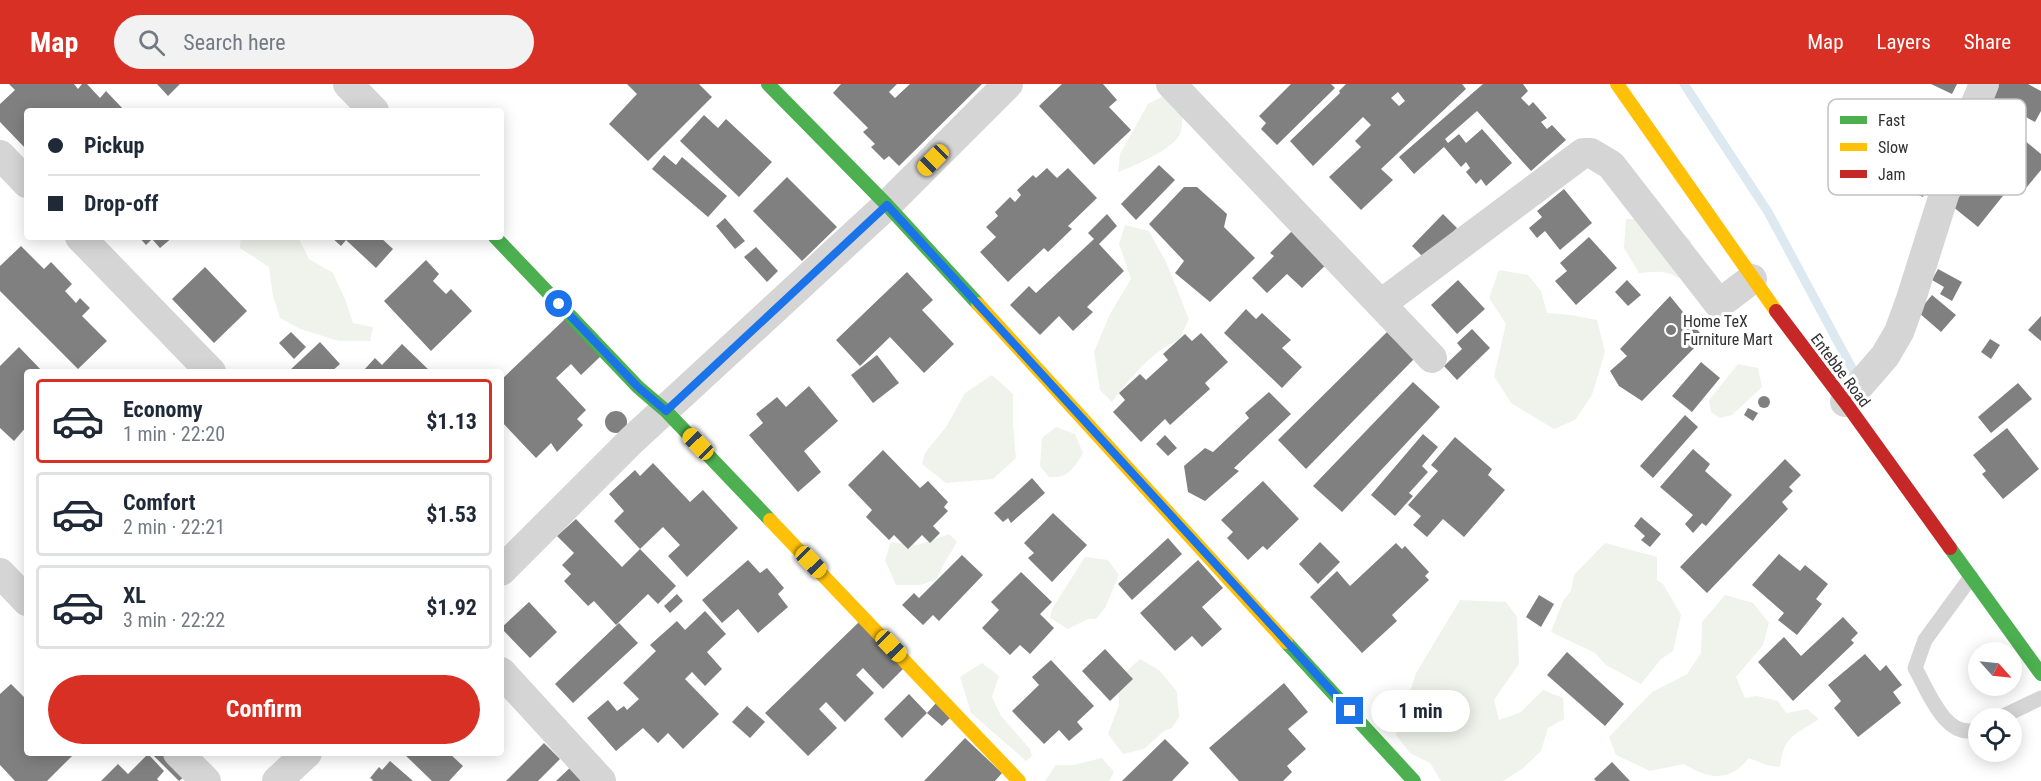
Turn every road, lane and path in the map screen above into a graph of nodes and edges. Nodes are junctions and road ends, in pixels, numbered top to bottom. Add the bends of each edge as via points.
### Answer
1 (348, 84) edge
2 (768, 84) edge
3 (1008, 84) edge
4 (1171, 84) edge
5 (1617, 84) edge
6 (1984, 84) edge
7 (1978, 99) edge
8 (371, 108) edge
9 (0, 155) edge
10 (24, 180) edge
11 (1944, 195) edge
12 (887, 205) junction
13 (83, 240) edge
14 (498, 240) edge
15 (1752, 279) junction
16 (1381, 304) junction
17 (1432, 358) dead end
18 (208, 369) edge
19 (1845, 402) junction
20 (666, 411) junction
21 (504, 568) edge
22 (0, 573) edge
23 (1971, 577) junction
24 (24, 598) edge
25 (504, 675) edge
26 (2041, 675) edge
27 (2041, 698) edge
28 (2020, 708) edge
29 (1968, 730) edge
30 (181, 756) edge
31 (304, 756) edge
32 (206, 781) edge
33 (277, 781) edge
34 (602, 781) edge
35 (1019, 781) edge
36 (1414, 781) edge

1 - 8 street
2 - 12 street
3 - 12 street
4 - 16 street
5 - 15 street, Entebbe Road
6 - 7 street
9 - 10 street
11 - 19 street via 1899,332 1885,356
12 - 20 street
12 - 36 street
13 - 18 street
14 - 20 street via 638,387
15 - 16 street via 1719,304 1611,165 1591,153 1582,153
15 - 19 street, Entebbe Road
16 - 17 street
19 - 23 street, Entebbe Road
20 - 21 street
20 - 35 street
22 - 24 street
23 - 26 street, Entebbe Road
23 - 29 lane via 1925,640 1915,668 1941,718
25 - 34 street
27 - 28 lane
30 - 32 street
31 - 33 street

